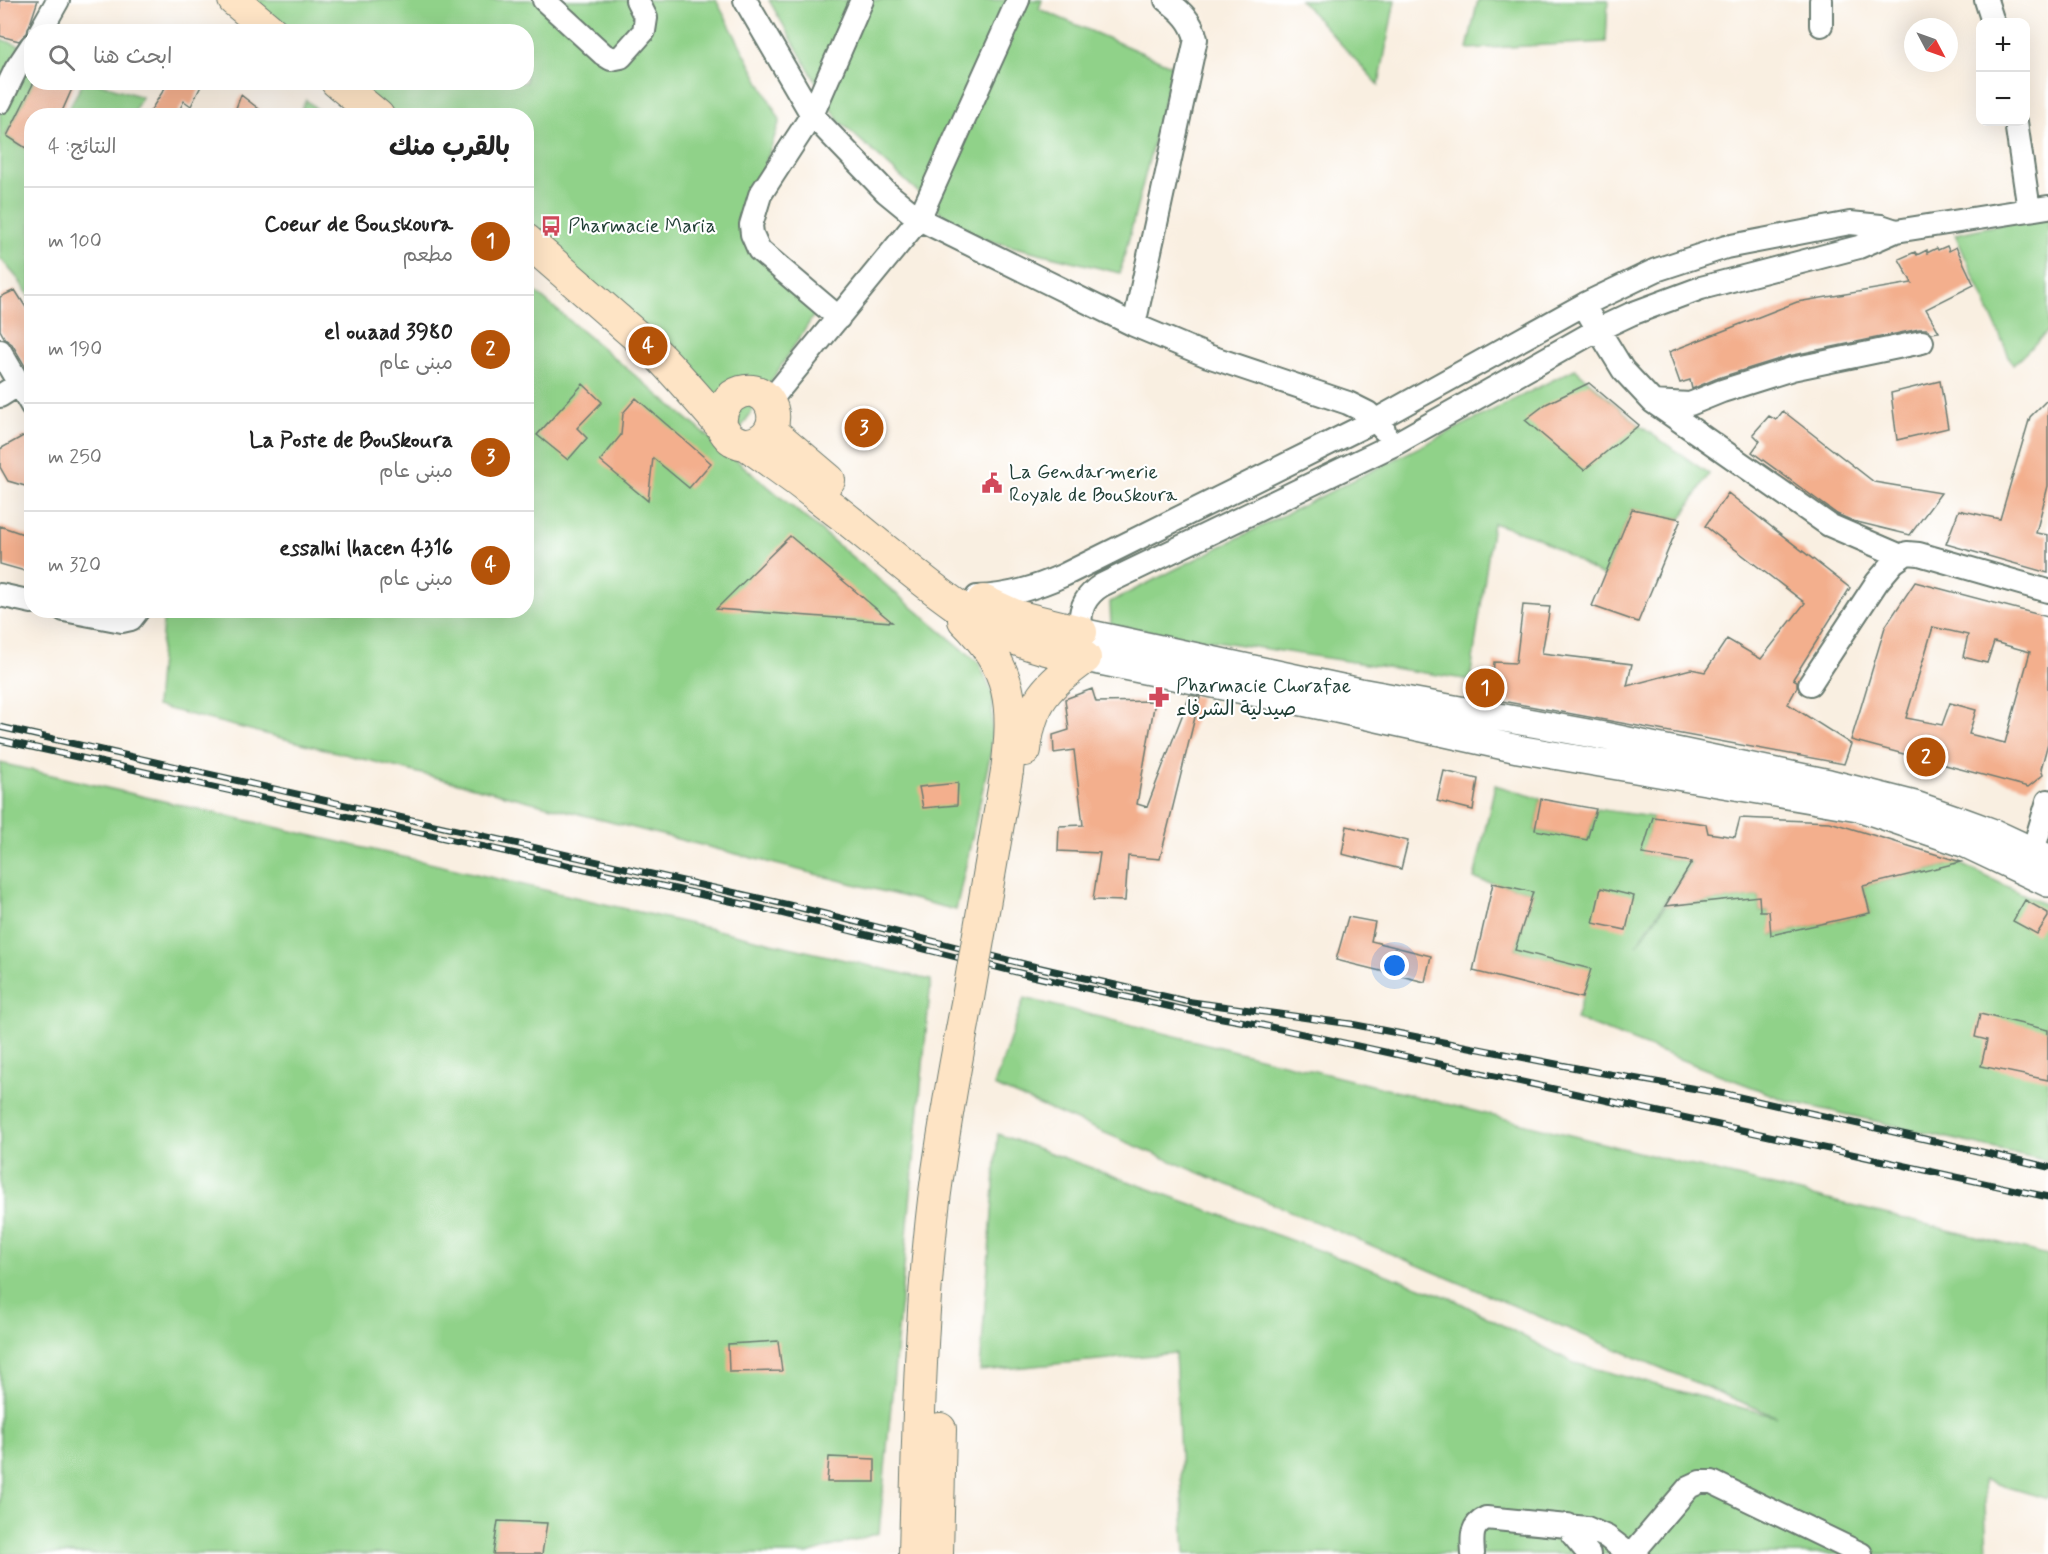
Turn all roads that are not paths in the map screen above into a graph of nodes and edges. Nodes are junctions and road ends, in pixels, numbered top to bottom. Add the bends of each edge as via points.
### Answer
1 (58, 0) edge
2 (234, 0) edge
3 (544, 0) edge
4 (636, 0) edge
5 (745, 0) edge
6 (862, 0) edge
7 (1018, 0) edge
8 (1166, 0) edge
9 (1821, 0) edge
10 (1986, 0) edge
11 (1992, 18) edge
12 (44, 24) edge
13 (262, 24) edge
14 (1821, 25) dead end
15 (24, 57) edge
16 (347, 90) edge
17 (0, 102) edge
18 (368, 108) edge
19 (812, 115) junction
20 (2017, 126) edge
21 (2038, 208) edge
22 (919, 219) junction
23 (1896, 231) junction
24 (534, 247) edge
25 (1584, 304) junction
26 (839, 318) junction
27 (1134, 325) junction
28 (1597, 330) junction
29 (1922, 342) dead end
30 (0, 351) edge
31 (660, 358) junction
32 (9, 390) edge
33 (732, 396) junction
34 (24, 400) edge
35 (1653, 402) junction
36 (1376, 420) junction
37 (721, 425) junction
38 (762, 425) junction
39 (1395, 444) junction
40 (1901, 556) junction
41 (1064, 575) junction
42 (924, 581) junction
43 (2048, 591) edge
44 (0, 595) edge
45 (976, 598) junction
46 (24, 600) edge
47 (1085, 601) junction
48 (106, 618) edge
49 (131, 618) edge
50 (1083, 645) junction
51 (1810, 684) dead end
52 (1015, 773) junction
53 (2048, 801) edge
54 (2041, 854) edge
55 (2048, 883) edge
56 (1568, 1525) junction
57 (927, 1552) edge
58 (1473, 1554) edge
59 (1589, 1554) edge
60 (1630, 1554) edge
61 (1861, 1554) edge

1 - 12 street
2 - 13 main road
3 - 4 street via 611,59 621,57 644,31 646,18
5 - 19 street
6 - 19 street
7 - 22 street
8 - 27 street via 1188,18 1196,39
9 - 14 street
10 - 11 street
15 - 17 street
16 - 18 main road
19 - 22 street via 886,192
19 - 26 street via 760,195 752,219 752,234 759,250
20 - 21 street
21 - 23 street
22 - 26 street
22 - 27 street
23 - 25 street via 1874,224 1850,223 1726,247 1656,270
23 - 28 street via 1859,247 1701,288
24 - 31 main road
25 - 28 street
25 - 36 street
26 - 38 street
27 - 36 street via 1208,356 1348,403
28 - 35 street via 1623,370
28 - 39 street
29 - 35 street via 1792,369 1690,404
30 - 32 street
31 - 33 main road
31 - 37 main road
32 - 34 street
33 - 37 main road via 722,409
33 - 38 main road via 741,392 761,395
35 - 40 street via 1829,525
36 - 39 street
36 - 41 street
37 - 38 main road via 730,439
38 - 42 main road via 812,492
38 - 45 main road via 926,562
39 - 47 street via 1102,585
40 - 43 street via 1919,554
40 - 51 street via 1877,582
41 - 45 street via 1013,594
41 - 47 street
42 - 50 main road via 1005,634 1036,646
42 - 52 main road via 980,636 1003,675 1012,712
44 - 46 street
45 - 50 main road
47 - 50 street via 1079,621
48 - 49 street via 122,621
50 - 52 main road via 1033,711
50 - 54 street via 1604,736 1829,783 1915,805
50 - 55 street via 1332,708 1518,749 1858,807 1966,844
52 - 57 main road via 976,1000 971,1087 945,1300
53 - 54 street
56 - 58 street via 1486,1518 1474,1528
56 - 59 street
56 - 60 street via 1597,1531
60 - 61 street via 1689,1487 1712,1482

